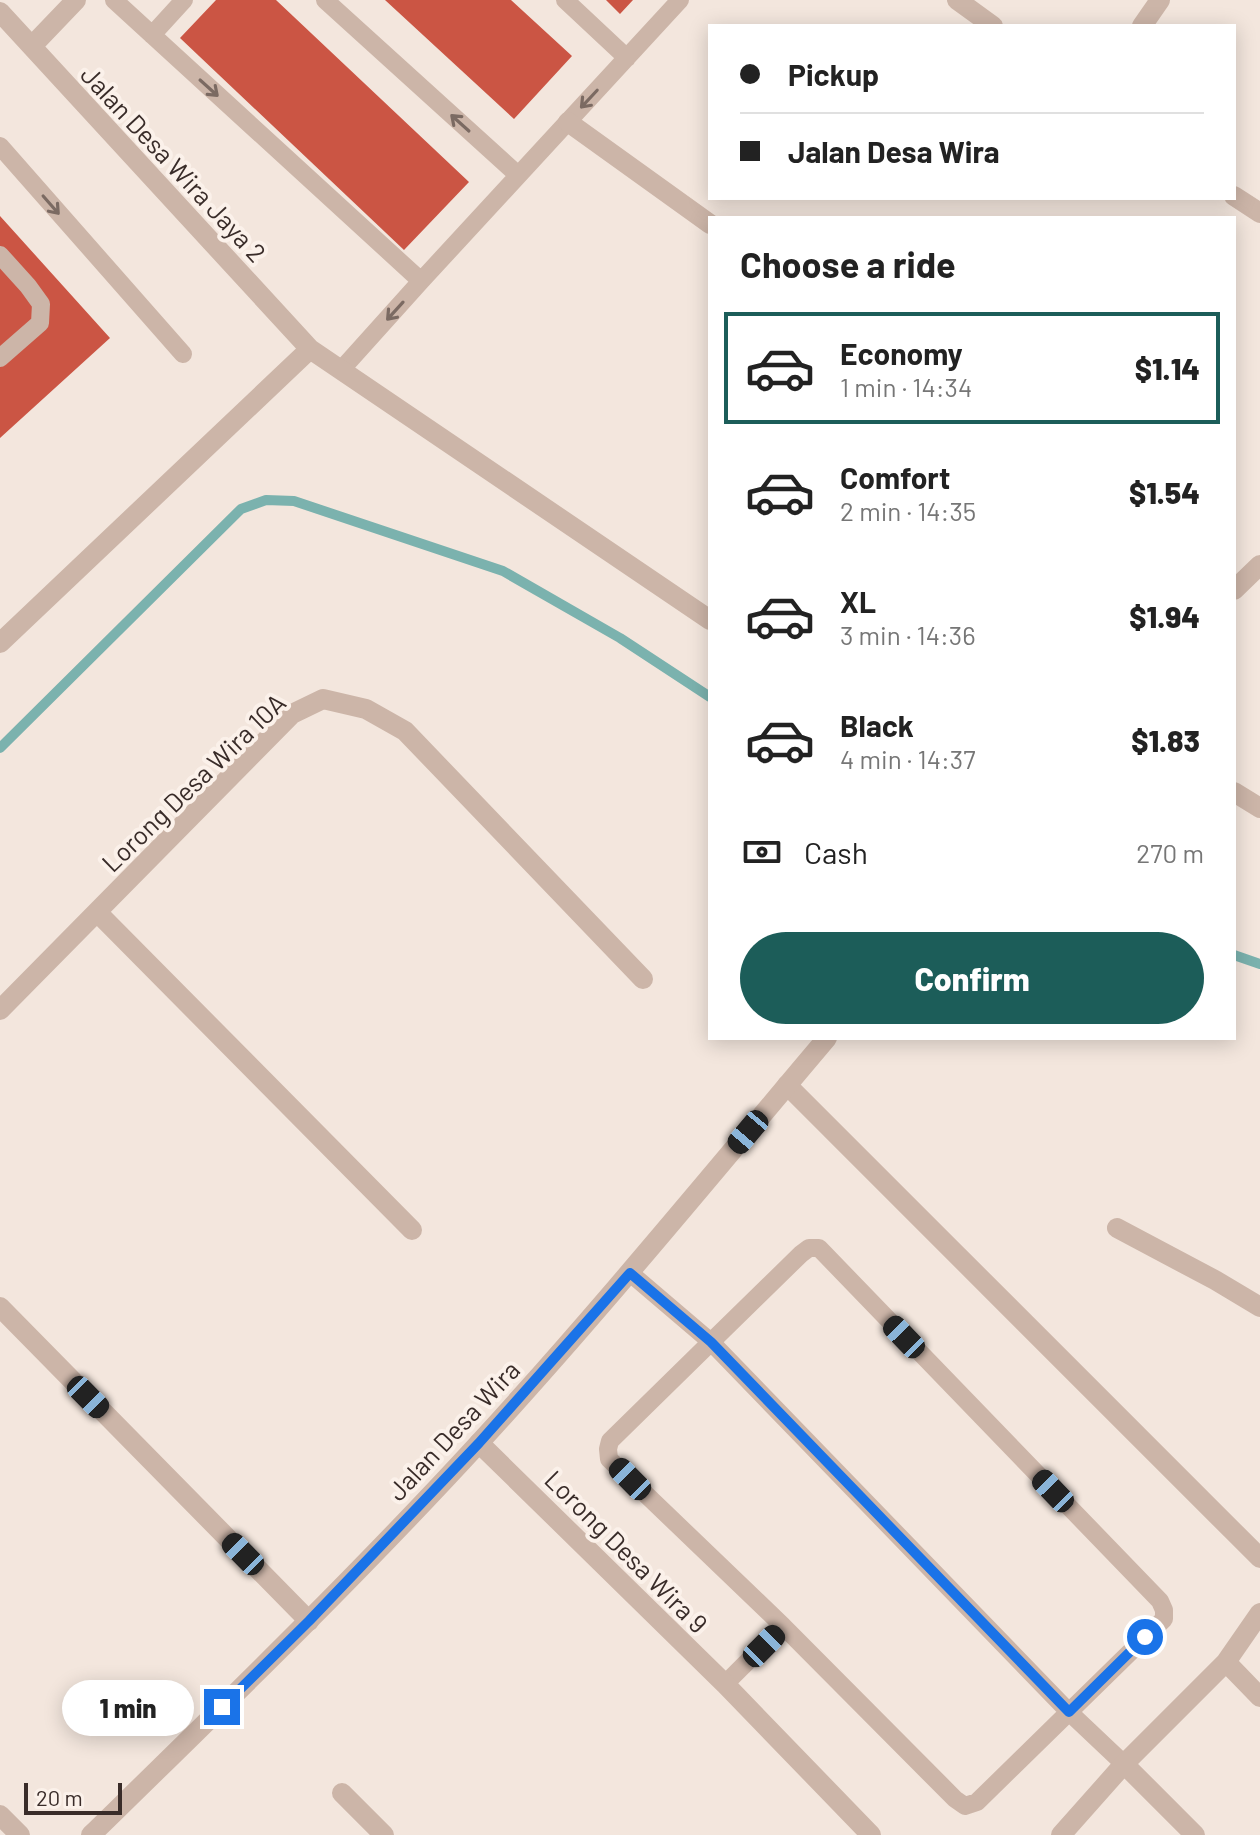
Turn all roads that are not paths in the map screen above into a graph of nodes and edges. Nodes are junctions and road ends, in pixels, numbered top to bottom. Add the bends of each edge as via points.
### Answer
1 (76, 0) edge
2 (114, 0) edge
3 (184, 0) edge
4 (325, 0) edge
5 (565, 0) edge
6 (680, 0) edge
7 (957, 0) edge
8 (1160, 0) edge
9 (0, 12) edge
10 (990, 24) edge
11 (1143, 24) edge
12 (152, 35) junction
13 (32, 46) junction
14 (627, 58) junction
15 (568, 122) junction
16 (0, 146) edge
17 (518, 175) junction
18 (1236, 197) edge
19 (1260, 213) edge
20 (708, 223) edge
21 (0, 255) edge
22 (421, 281) junction
23 (310, 349) junction
24 (183, 354) dead end
25 (0, 358) edge
26 (341, 370) junction
27 (1260, 565) edge
28 (1236, 588) edge
29 (708, 619) edge
30 (0, 643) edge
31 (1236, 793) edge
32 (1260, 808) edge
33 (97, 912) junction
34 (643, 979) dead end
35 (0, 1010) edge
36 (825, 1040) edge
37 (787, 1085) junction
38 (1117, 1228) dead end
39 (412, 1230) dead end
40 (630, 1273) junction
41 (0, 1307) edge
42 (1260, 1307) edge
43 (711, 1342) junction
44 (479, 1443) junction
45 (1260, 1558) edge
46 (1260, 1613) edge
47 (309, 1621) junction
48 (783, 1626) junction
49 (1226, 1662) junction
50 (725, 1684) junction
51 (1260, 1697) edge
52 (1069, 1712) junction
53 (1124, 1764) junction
54 (342, 1793) dead end
55 (0, 1815) edge
56 (20, 1835) edge
57 (91, 1835) edge
58 (384, 1835) edge
59 (871, 1835) edge
60 (1061, 1835) edge
61 (1195, 1835) edge

1 - 13 street
2 - 12 lane
3 - 12 lane
17 -> 4 lane
5 - 14 lane
6 - 14 lane
7 - 10 street
8 - 11 street
9 - 13 street, Jalan Desa Wira Jaya 2
12 -> 22 lane
13 - 23 street, Jalan Desa Wira Jaya 2
14 -> 15 lane
15 - 17 lane
15 - 20 street
16 -> 24 lane
17 - 22 lane
18 - 19 street
21 - 25 lane via 41,304 40,323
22 -> 26 lane
23 - 26 street, Jalan Desa Wira Jaya 2
23 - 30 street
26 - 29 street, Jalan Desa Wira Jaya 2
27 - 28 street
31 - 32 street
33 - 34 street, Lorong Desa Wira 10A via 292,714 323,699 366,709 405,731
33 - 35 street, Lorong Desa Wira 10A
33 - 39 street
36 - 37 street, Jalan Desa Wira
37 - 40 street, Jalan Desa Wira
37 - 45 street
38 - 42 street
40 - 43 lane
40 - 44 street, Jalan Desa Wira
41 - 47 street
43 - 48 lane via 610,1441 609,1459
43 - 52 lane
43 - 52 lane via 801,1254 819,1248 1160,1601 1164,1619
44 - 47 street, Jalan Desa Wira
44 - 50 street, Lorong Desa Wira 9
46 - 49 street
47 - 57 street, Jalan Desa Wira
48 - 50 lane
48 - 52 lane via 965,1806 977,1802
49 - 51 street
49 - 53 street
50 - 59 street, Lorong Desa Wira 9
52 - 53 lane
53 - 60 street
53 - 61 street
54 - 58 street
55 - 56 street

